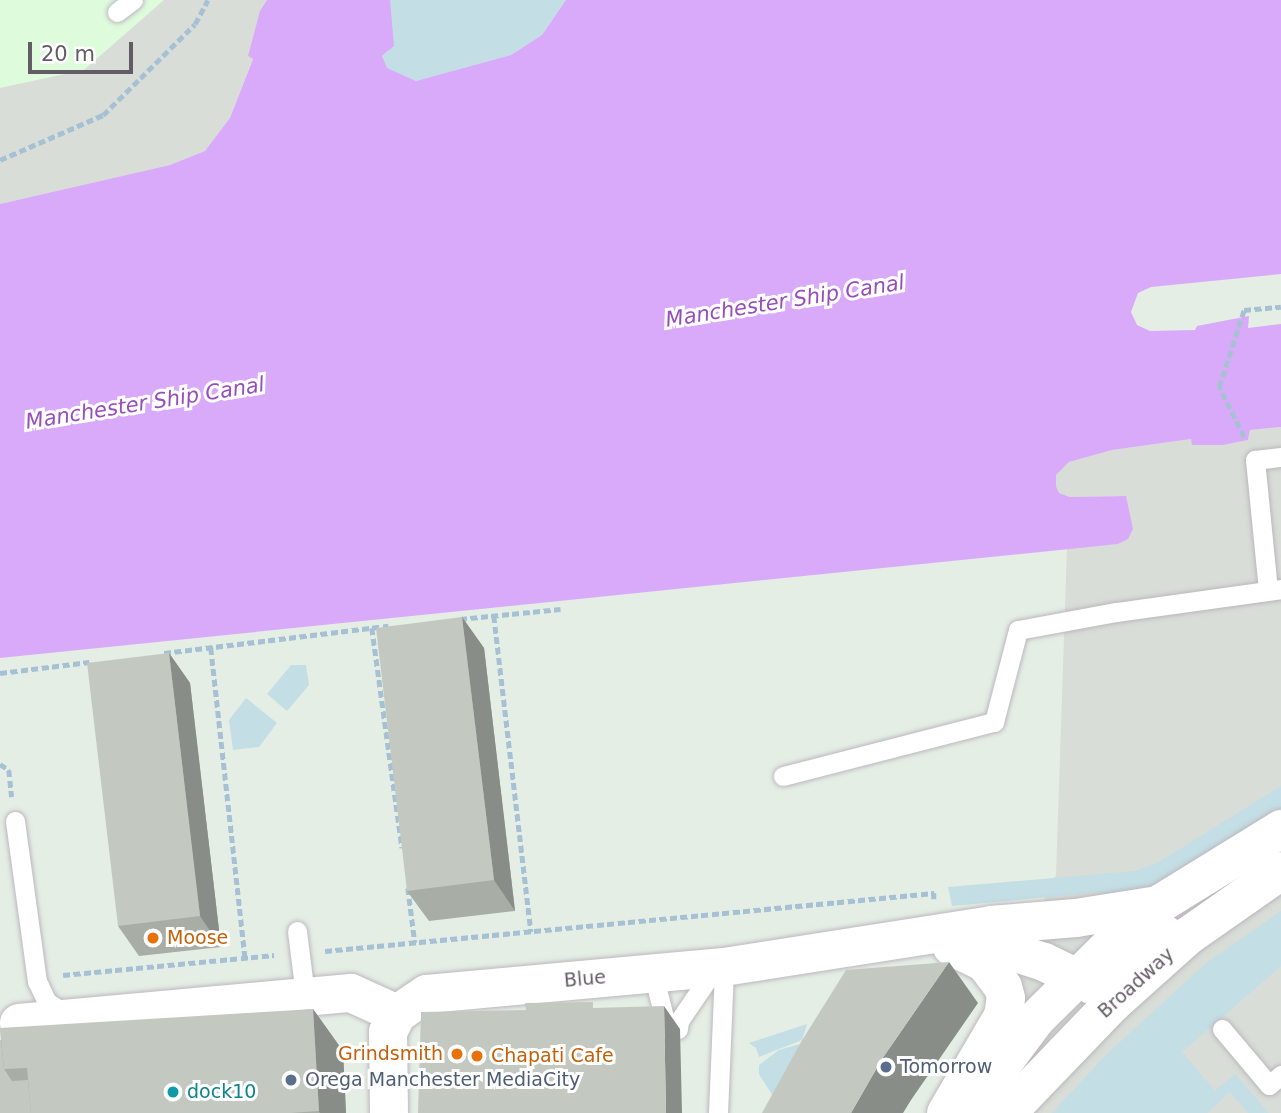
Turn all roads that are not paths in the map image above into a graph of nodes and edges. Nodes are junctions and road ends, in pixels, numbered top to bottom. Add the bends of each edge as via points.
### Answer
1 (133, 0) edge
2 (117, 12) dead end
3 (1281, 457) edge
4 (1275, 589) edge
5 (783, 776) dead end
6 (15, 821) road end
7 (1281, 829) edge
8 (1281, 852) edge
9 (1281, 871) edge
10 (1158, 905) junction
11 (297, 932) dead end
12 (890, 942) junction
13 (955, 947) junction
14 (720, 967) junction
15 (653, 973) junction
16 (1079, 976) junction
17 (305, 995) junction
18 (397, 1014) junction
19 (73, 1018) junction
20 (19, 1023) dead end
21 (1222, 1029) dead end
22 (1281, 1075) edge
23 (389, 1113) edge
24 (718, 1113) edge
25 (946, 1113) edge
26 (966, 1113) edge
27 (1007, 1113) edge

1 - 2 lane
3 - 4 lane via 1255,460
4 - 5 lane via 1018,630 994,722
6 - 19 lane via 37,978 47,1002
7 - 10 street
8 - 16 street, Broadway via 1099,984 1094,986
9 - 27 street, Broadway via 1188,936 1122,995
10 - 12 street, Blue
10 - 16 street
11 - 17 lane
12 - 13 street, Broadway
12 - 14 street, Blue
13 - 16 street, Broadway via 997,947
13 - 25 street, Broadway via 985,963 1006,998 1003,1016
14 - 15 street, Blue
14 - 15 lane via 673,1029
14 - 24 lane
15 - 18 street, Blue via 427,994
16 - 26 street via 1015,1044
17 - 18 street via 351,993
17 - 19 street
18 - 23 street via 388,1032
19 - 20 street
21 - 22 lane via 1269,1085

